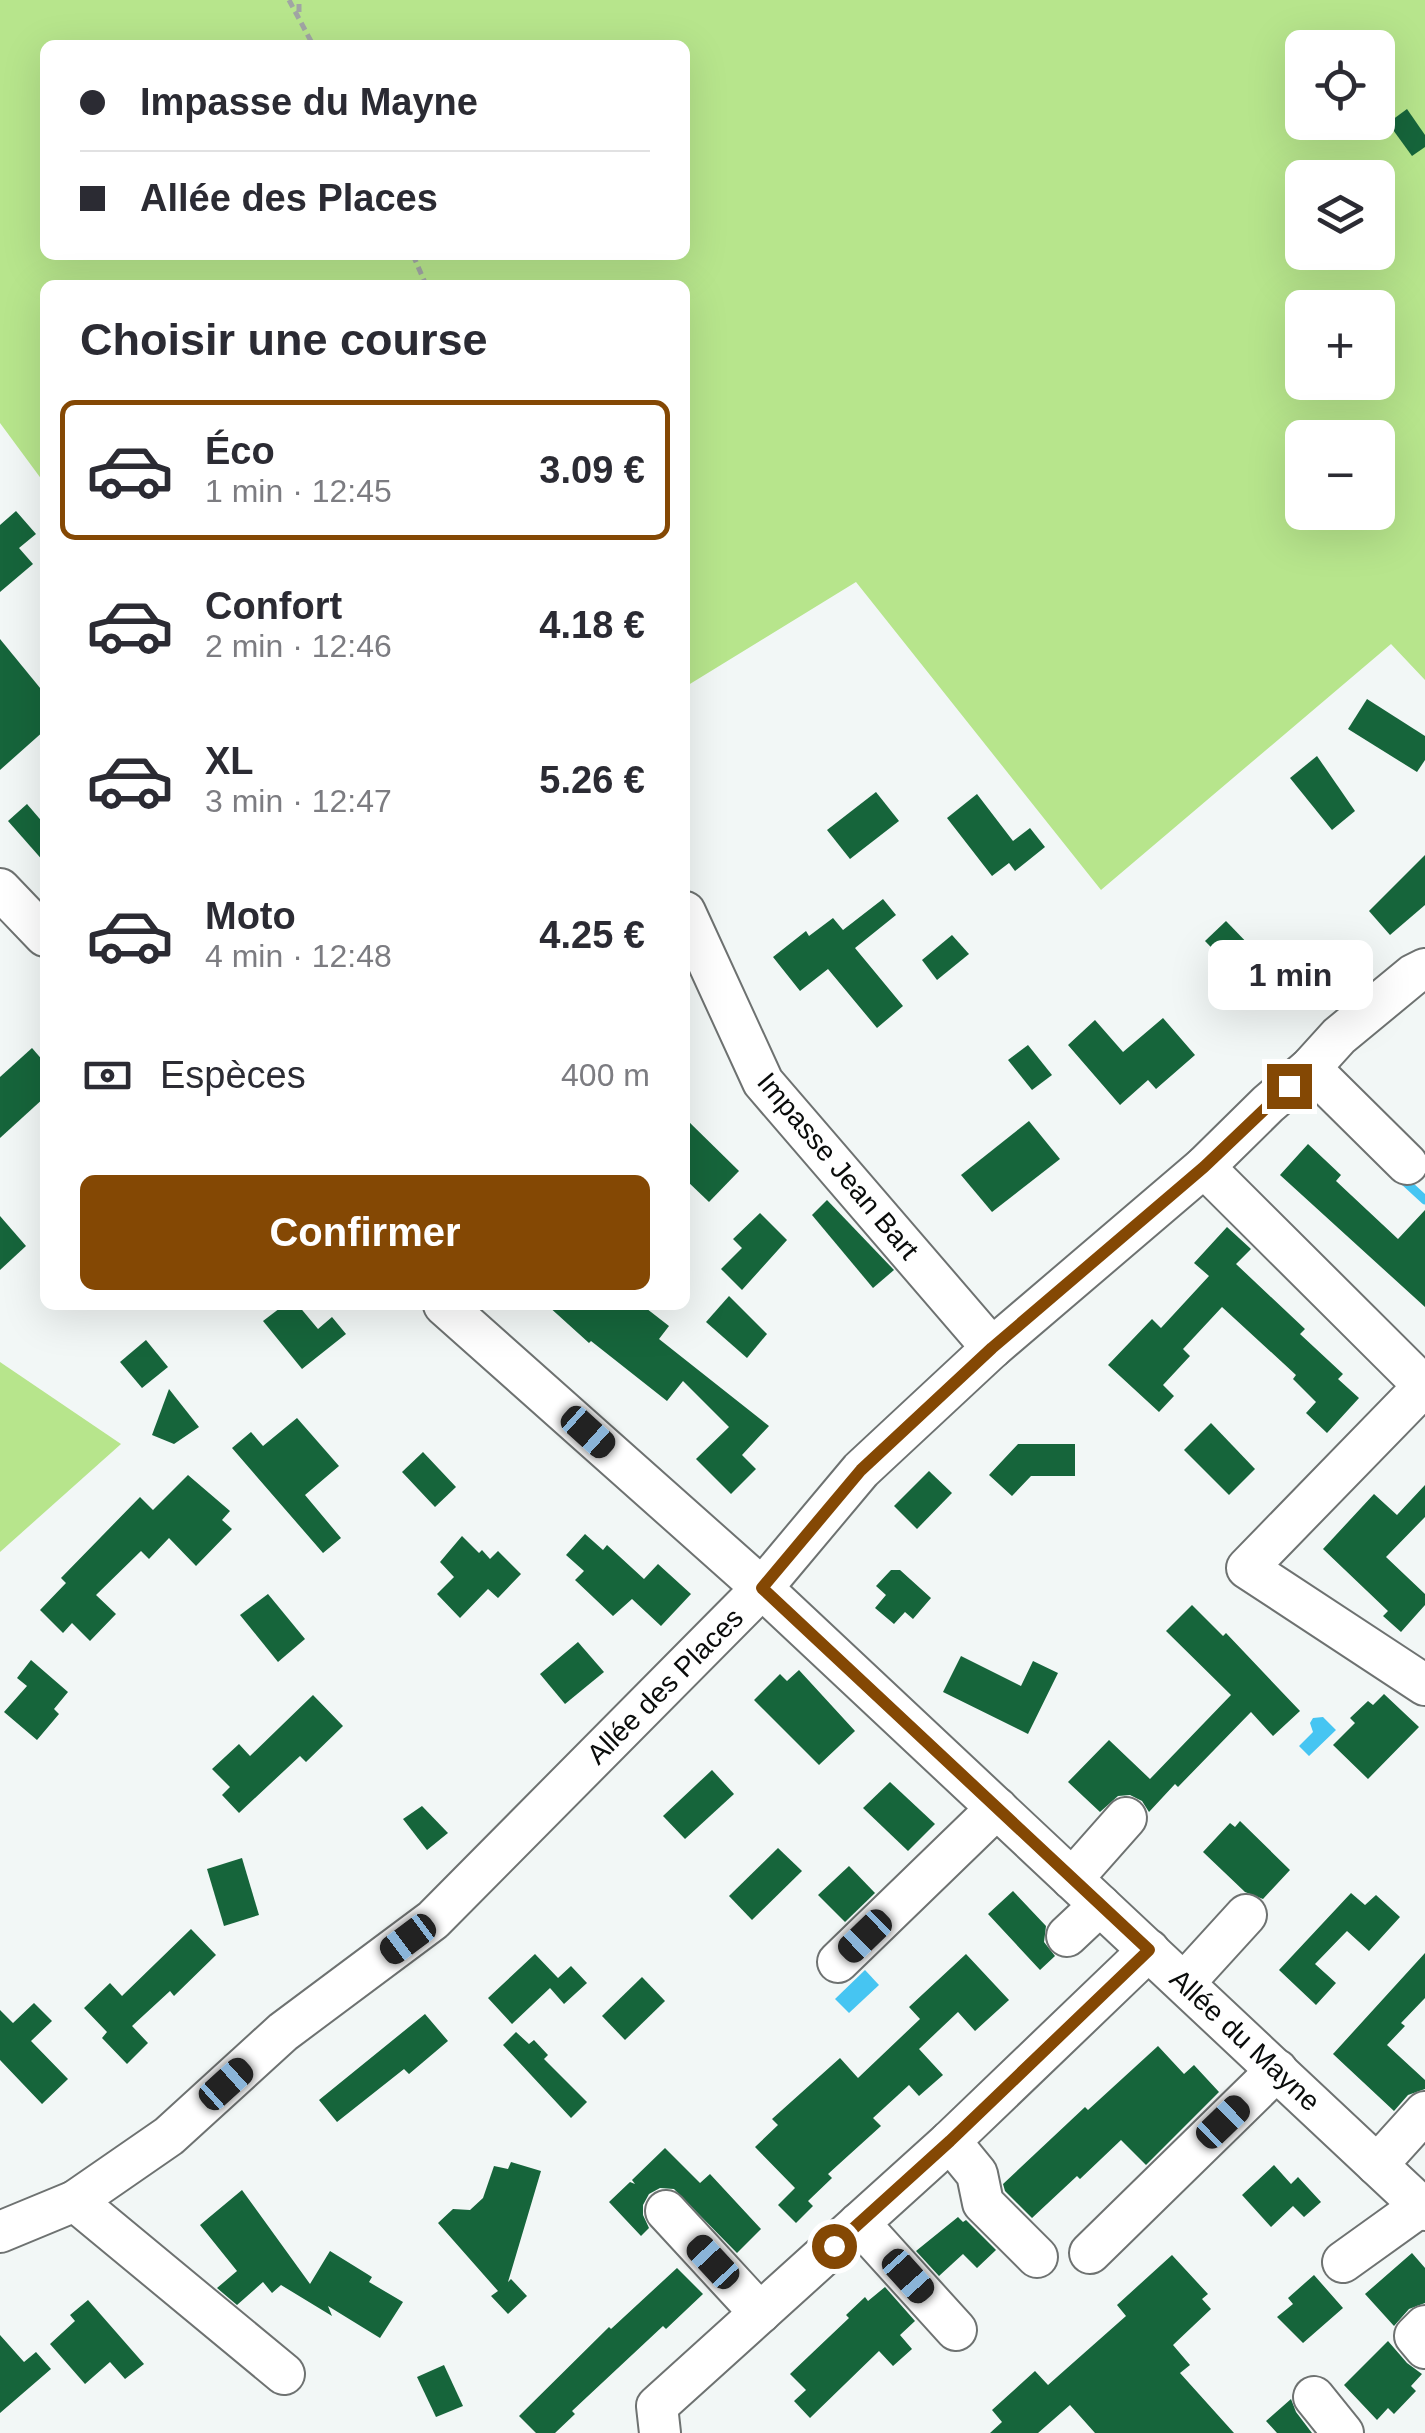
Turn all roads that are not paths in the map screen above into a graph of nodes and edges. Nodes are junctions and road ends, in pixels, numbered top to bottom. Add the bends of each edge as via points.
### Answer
1 (0, 889) edge
2 (690, 923) edge
3 (40, 931) edge
4 (1425, 969) edge
5 (1310, 1068) junction
6 (1407, 1164) dead end
7 (1204, 1167) junction
8 (450, 1310) edge
9 (992, 1348) junction
10 (1424, 1386) edge
11 (762, 1588) junction
12 (1425, 1685) edge
13 (997, 1808) junction
14 (1126, 1818) dead end
15 (1086, 1892) junction
16 (1246, 1915) dead end
17 (1067, 1936) dead end
18 (1149, 1950) junction
19 (838, 1962) dead end
20 (1184, 1983) junction
21 (1282, 2076) junction
22 (1425, 2112) edge
23 (950, 2141) junction
24 (1378, 2165) junction
25 (75, 2201) junction
26 (1423, 2208) edge
27 (666, 2211) dead end
28 (865, 2218) junction
29 (1150, 2229) dead end
30 (0, 2232) edge
31 (1090, 2253) dead end
32 (1038, 2257) dead end
33 (1343, 2262) dead end
34 (760, 2312) junction
35 (954, 2316) dead end
36 (1425, 2326) edge
37 (1425, 2348) edge
38 (284, 2374) dead end
39 (1314, 2397) dead end
40 (649, 2424) edge
41 (1343, 2433) edge

1 - 3 street
2 - 9 street, Impasse Jean Bart via 763,1082
4 - 5 street, Allée des Places
5 - 6 street
5 - 7 street, Allée des Places
7 - 9 street, Allée des Places
7 - 10 street
8 - 11 street, Allée du Mayne
9 - 11 street, Allée des Places via 861,1470
10 - 12 street via 1246,1568
11 - 13 street, Allée du Mayne
11 - 25 street, Allée des Places via 433,1920 283,2032 169,2136
13 - 15 street, Allée du Mayne
13 - 19 street
14 - 15 street
15 - 17 street
15 - 18 street, Allée du Mayne
16 - 20 street
18 - 20 street, Allée du Mayne
18 - 23 street
20 - 21 street, Allée du Mayne
21 - 24 street, Allée du Mayne
21 - 29 street
21 - 31 street
22 - 24 street
23 - 28 street
23 - 32 street via 977,2174 984,2203
24 - 26 street, Allée du Mayne
25 - 30 street, Allée des Places
25 - 38 street
26 - 33 street
27 - 34 street
28 - 34 street
28 - 35 street
34 - 40 street
36 - 37 street via 1415,2336
39 - 41 street

